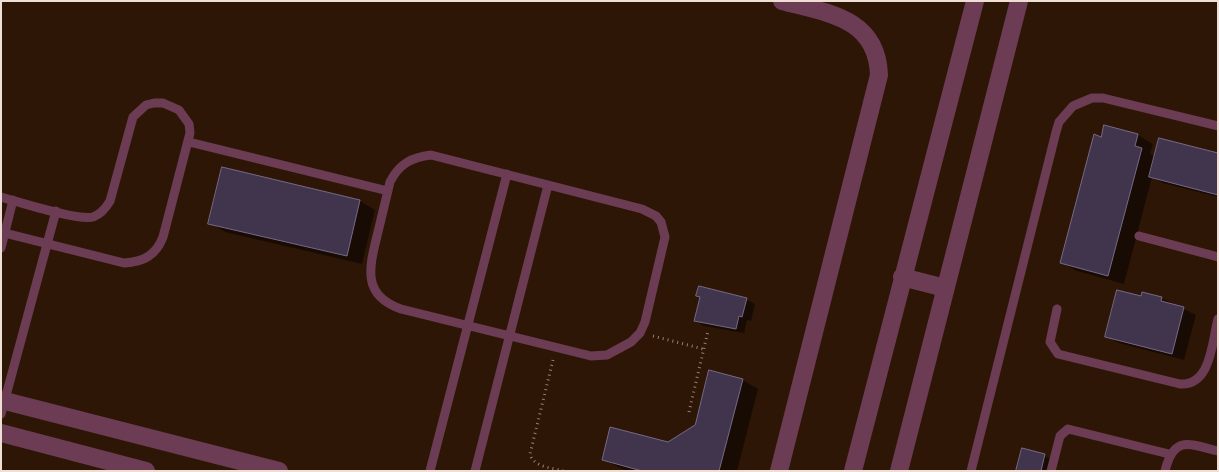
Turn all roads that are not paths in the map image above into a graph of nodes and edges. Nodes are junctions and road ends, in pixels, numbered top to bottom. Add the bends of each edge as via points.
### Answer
1 (782, 1) edge
2 (975, 1) edge
3 (1019, 1) edge
4 (1218, 126) edge
5 (189, 142) junction
6 (506, 174) junction
7 (548, 185) junction
8 (388, 191) junction
9 (1, 197) edge
10 (13, 200) junction
11 (56, 211) junction
12 (3, 233) edge
13 (1139, 236) dead end
14 (47, 244) junction
15 (1, 248) edge
16 (1218, 257) edge
17 (902, 277) junction
18 (945, 288) junction
19 (1057, 309) dead end
20 (1218, 319) edge
21 (467, 325) junction
22 (510, 336) junction
23 (2, 405) edge
24 (1, 434) edge
25 (1218, 451) edge
26 (1169, 454) junction
27 (146, 471) edge
28 (279, 471) edge
29 (430, 471) edge
30 (475, 471) edge
31 (780, 471) edge
32 (853, 471) edge
33 (898, 471) edge
34 (971, 471) edge
35 (1051, 471) edge
36 (1165, 471) edge

1 - 31 street via 837,15 852,23 870,42 877,58 879,75
2 - 17 street
3 - 18 street
4 - 34 lane via 1103,98 1092,98 1078,104 1059,122
5 - 8 lane
5 - 11 lane via 189,124 179,110 163,103 146,106 129,125 106,208 93,217 85,218
5 - 14 lane via 163,237 153,254 139,261 124,263
6 - 7 lane
6 - 8 lane via 440,157 423,156 400,168 394,174
6 - 21 lane
7 - 22 lane
7 - 22 lane via 649,211 661,222 664,245 646,322 631,342 607,355 591,356
8 - 21 lane via 371,262 374,288 393,306
9 - 10 lane
10 - 11 lane
10 - 12 lane
11 - 14 lane
12 - 14 lane
12 - 15 lane
13 - 16 lane
14 - 23 lane
17 - 18 street
17 - 32 street
18 - 33 street
19 - 20 lane via 1050,342 1058,354 1180,384 1192,383 1202,376
21 - 22 lane
21 - 29 lane
22 - 30 lane
23 - 28 street
24 - 27 street
25 - 26 lane via 1186,444 1174,448
26 - 35 lane via 1068,430 1060,436
26 - 36 lane

